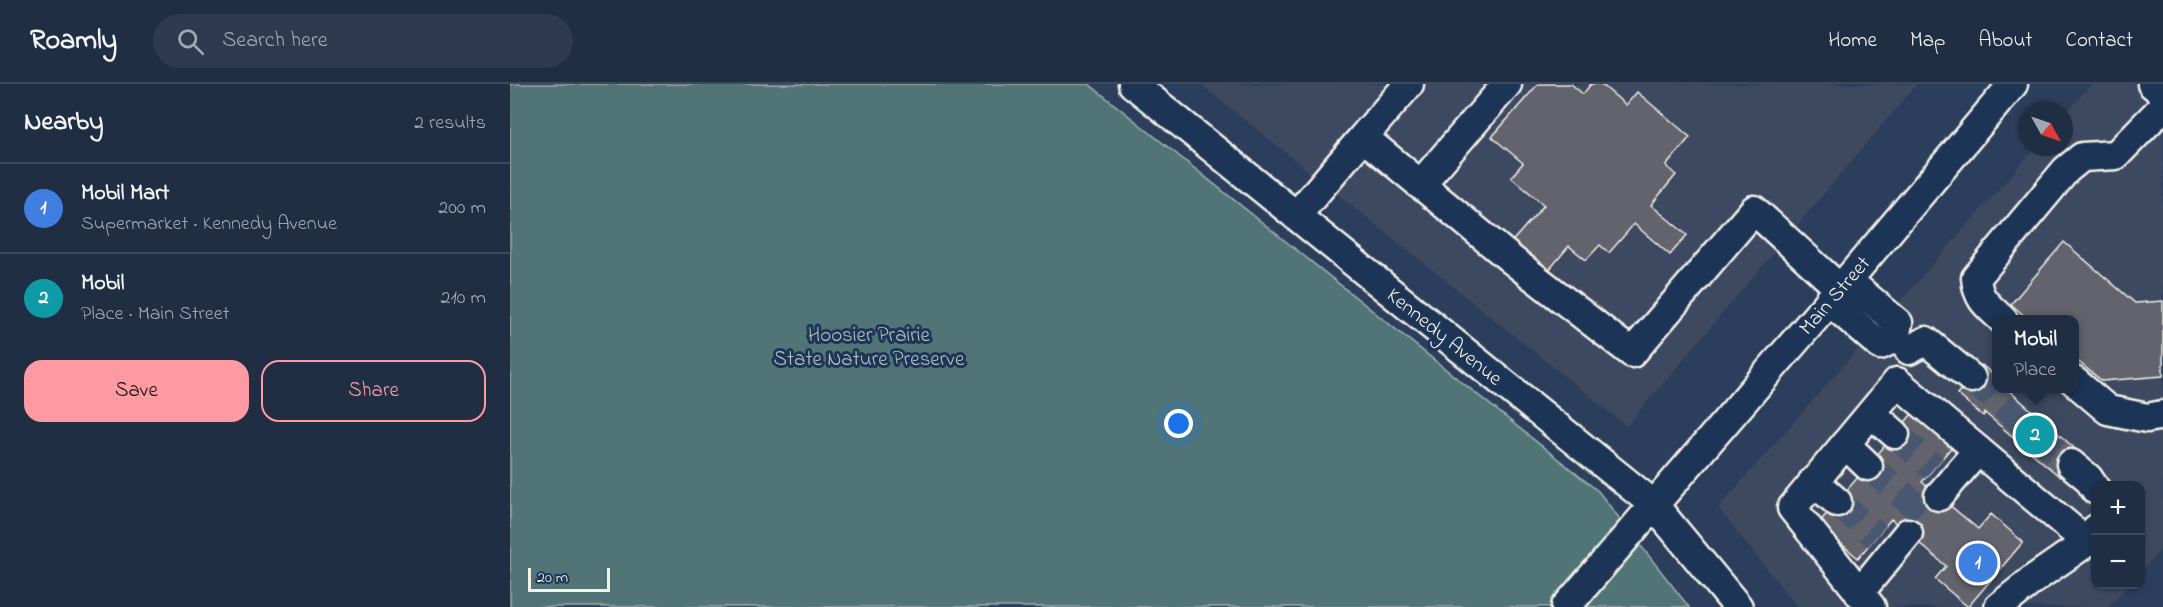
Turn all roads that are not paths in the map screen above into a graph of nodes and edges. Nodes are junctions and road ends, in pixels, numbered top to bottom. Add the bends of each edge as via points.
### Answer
1 (1133, 84) edge
2 (1409, 84) edge
3 (1507, 84) edge
4 (2013, 84) edge
5 (2152, 84) edge
6 (2163, 93) edge
7 (2163, 107) edge
8 (1363, 137) junction
9 (1420, 185) junction
10 (1296, 216) junction
11 (1839, 290) junction
12 (1997, 315) edge
13 (1902, 344) junction
14 (1971, 378) tunnel mouth
15 (1897, 382) junction
16 (2079, 385) edge
17 (1871, 413) junction
18 (2163, 415) edge
19 (1896, 434) tunnel mouth
20 (1845, 444) junction
21 (1978, 450) junction
22 (2071, 464) tunnel mouth
23 (1868, 466) tunnel mouth
24 (1813, 481) junction
25 (1941, 482) dead end
26 (2091, 482) edge
27 (1837, 502) tunnel mouth
28 (1653, 504) junction
29 (2091, 535) edge
30 (1893, 540) dead end
31 (1865, 600) edge
32 (1566, 607) edge
33 (1738, 607) edge
34 (1999, 607) edge

1 - 10 street, Kennedy Avenue
2 - 8 street
3 - 9 street
4 - 11 street, Main Street
5 - 6 street
7 - 12 street via 2116,155 2082,157 2066,170 1976,278 1983,302
8 - 9 street
8 - 10 street
9 - 11 street via 1632,353 1754,210
10 - 28 street, Kennedy Avenue
11 - 13 street via 1898,323
11 - 28 street, Main Street
13 - 14 street via 1926,341
13 - 15 street
15 - 17 street
15 - 21 street
16 - 18 street via 2108,410 2147,418
17 - 19 street
17 - 20 street
20 - 23 street
20 - 24 street
21 - 25 street
21 - 29 street
22 - 26 street
24 - 27 street
24 - 31 street via 1792,508
28 - 32 street, Main Street
28 - 33 street, Kennedy Avenue
29 - 34 street
30 - 31 street

